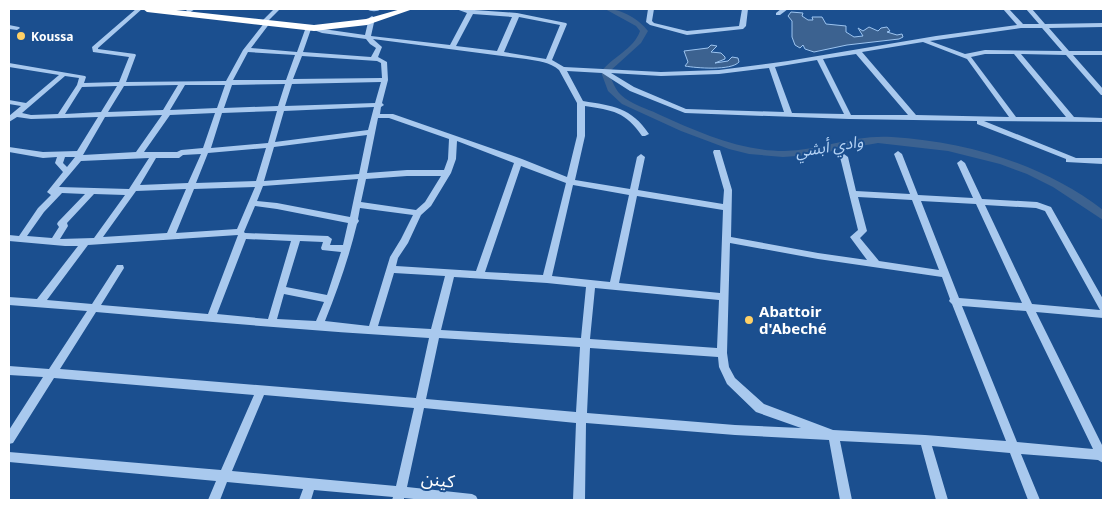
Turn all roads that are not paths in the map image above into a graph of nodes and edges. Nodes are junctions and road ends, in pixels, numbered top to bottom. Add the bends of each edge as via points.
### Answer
1 (139, 9) edge
2 (147, 9) edge
3 (172, 9) edge
4 (277, 9) edge
5 (378, 9) edge
6 (400, 9) edge
7 (409, 9) edge
8 (459, 9) edge
9 (651, 9) edge
10 (745, 9) edge
11 (784, 9) edge
12 (1006, 9) edge
13 (1029, 9) edge
14 (190, 10) edge
15 (471, 10) edge
16 (517, 13) edge
17 (778, 14) dead end
18 (207, 15) junction
19 (371, 16) edge
20 (266, 22) junction
21 (1103, 25) edge
22 (1021, 26) junction
23 (1044, 26) junction
24 (9, 27) edge
25 (17, 28) dead end
26 (311, 28) junction
27 (368, 37) junction
28 (923, 40) junction
29 (452, 47) junction
30 (246, 50) junction
31 (857, 52) junction
32 (1016, 52) junction
33 (1067, 52) junction
34 (500, 53) junction
35 (1103, 53) edge
36 (298, 54) junction
37 (966, 56) junction
38 (374, 58) junction
39 (819, 58) junction
40 (548, 62) junction
41 (9, 65) edge
42 (771, 65) junction
43 (562, 69) junction
44 (605, 72) junction
45 (64, 74) junction
46 (385, 80) junction
47 (289, 81) junction
48 (229, 82) junction
49 (121, 84) junction
50 (182, 84) junction
51 (80, 85) junction
52 (1103, 93) edge
53 (9, 102) edge
54 (581, 103) junction
55 (26, 105) junction
56 (380, 105) junction
57 (282, 107) junction
58 (218, 110) junction
59 (167, 112) junction
60 (15, 114) junction
61 (103, 115) junction
62 (789, 115) junction
63 (60, 116) junction
64 (377, 116) junction
65 (849, 117) junction
66 (913, 117) junction
67 (972, 119) junction
68 (9, 120) edge
69 (1015, 120) junction
70 (1072, 120) junction
71 (1103, 120) edge
72 (371, 132) junction
73 (645, 134) dead end
74 (453, 138) junction
75 (270, 145) junction
76 (9, 148) edge
77 (206, 150) junction
78 (717, 152) dead end
79 (898, 154) dead end
80 (62, 155) junction
81 (138, 155) junction
82 (154, 155) junction
83 (79, 156) junction
84 (640, 157) dead end
85 (844, 157) dead end
86 (1064, 160) dead end
87 (1075, 160) junction
88 (519, 161) junction
89 (1103, 161) edge
90 (961, 163) dead end
91 (67, 172) junction
92 (447, 173) junction
93 (362, 177) junction
94 (571, 182) junction
95 (258, 184) junction
96 (190, 186) junction
97 (60, 190) junction
98 (132, 190) junction
99 (92, 191) junction
100 (632, 193) junction
101 (853, 194) junction
102 (914, 198) junction
103 (979, 201) junction
104 (252, 203) junction
105 (358, 205) junction
106 (728, 208) junction
107 (418, 213) junction
108 (355, 221) junction
109 (242, 234) junction
110 (170, 236) junction
111 (9, 238) edge
112 (296, 238) junction
113 (21, 239) junction
114 (726, 239) junction
115 (96, 241) junction
116 (54, 242) junction
117 (85, 242) junction
118 (347, 249) junction
119 (877, 265) junction
120 (120, 268) dead end
121 (391, 269) junction
122 (450, 274) junction
123 (944, 274) junction
124 (479, 275) junction
125 (547, 279) junction
126 (591, 283) junction
127 (614, 285) junction
128 (282, 290) junction
129 (723, 297) junction
130 (330, 299) junction
131 (9, 301) edge
132 (954, 301) junction
133 (38, 304) junction
134 (1103, 307) edge
135 (92, 308) junction
136 (1029, 308) junction
137 (1103, 314) edge
138 (211, 318) junction
139 (271, 323) junction
140 (318, 325) junction
141 (372, 330) junction
142 (434, 334) junction
143 (585, 343) junction
144 (722, 353) junction
145 (9, 370) edge
146 (49, 374) junction
147 (261, 391) junction
148 (421, 403) junction
149 (581, 418) junction
150 (832, 435) junction
151 (9, 439) edge
152 (925, 440) junction
153 (1013, 446) junction
154 (1103, 456) edge
155 (9, 457) edge
156 (223, 477) junction
157 (310, 483) junction
158 (399, 496) edge
159 (214, 500) edge
160 (305, 500) edge
161 (472, 500) edge
162 (579, 500) edge
163 (846, 500) edge
164 (942, 500) edge
165 (1034, 500) edge

1 - 49 street via 94,50 133,55
2 - 18 highway
3 - 14 highway
4 - 20 street
5 - 19 street
6 - 19 highway
7 - 19 highway
8 - 15 street
9 - 10 street via 652,24 691,34 742,28
11 - 17 street
12 - 22 street
13 - 23 street
14 - 18 highway
15 - 16 street
15 - 29 street
16 - 34 street
16 - 40 street via 564,24
18 - 20 highway
19 - 20 highway via 317,25
19 - 26 highway via 334,27
19 - 27 street
20 - 26 highway
20 - 30 street
21 - 23 street
22 - 23 street
22 - 28 street
23 - 33 street
24 - 25 street
26 - 27 street
26 - 36 street
27 - 29 street
27 - 38 street via 379,47
28 - 31 street
28 - 37 street
29 - 34 street
30 - 36 street
30 - 48 street
31 - 39 street
31 - 66 street
32 - 33 street
32 - 37 street
32 - 70 street
33 - 35 street
33 - 52 street
34 - 40 street
36 - 38 street
36 - 47 street
37 - 69 street
38 - 46 street via 384,62
39 - 42 street
39 - 65 street
40 - 43 street
41 - 45 street
42 - 44 street via 719,72
42 - 62 street
43 - 44 street
43 - 54 street
44 - 62 street via 632,88 686,111
45 - 51 street via 83,77
45 - 55 street
46 - 47 street
46 - 56 street
47 - 48 street
47 - 57 street
48 - 50 street
48 - 58 street
49 - 50 street
49 - 51 street
49 - 61 street
50 - 59 street
51 - 63 street
53 - 55 street
54 - 73 street via 623,110
54 - 94 street via 581,136
55 - 60 street
56 - 57 street
56 - 64 street
57 - 58 street
57 - 75 street
58 - 59 street
58 - 77 street
59 - 61 street
59 - 81 street
60 - 63 street
60 - 68 street
61 - 63 street
61 - 83 street
62 - 65 street
64 - 72 street
64 - 74 street via 390,116
65 - 66 street
66 - 67 street
67 - 69 street
67 - 87 street
69 - 70 street
70 - 71 street
72 - 75 street
72 - 93 street
74 - 88 street
74 - 92 street via 452,159
75 - 77 street
75 - 95 street
76 - 80 street
77 - 82 street via 180,153 179,156
77 - 96 street
78 - 106 street via 728,190
79 - 102 street
80 - 83 street
80 - 91 street via 59,163
81 - 82 street
81 - 83 street
82 - 98 street
83 - 91 street
84 - 100 street
85 - 101 street
86 - 87 street
87 - 89 street
88 - 94 street
88 - 124 street
90 - 103 street
91 - 97 street via 51,192
92 - 93 street
92 - 107 street via 428,204
93 - 95 street
93 - 105 street
94 - 100 street
94 - 125 street
95 - 96 street
95 - 104 street
96 - 98 street
96 - 110 street
97 - 99 street
97 - 113 street
98 - 99 street
98 - 115 street
99 - 116 street via 61,224 64,226
100 - 106 street
100 - 127 street
101 - 102 street
101 - 119 street via 863,231 854,237
102 - 103 street
102 - 123 street
103 - 134 street via 1037,205 1048,209
103 - 136 street
104 - 108 street
104 - 109 street
105 - 107 street
105 - 108 street
106 - 114 street
107 - 121 street via 394,257
108 - 118 street
109 - 110 street
109 - 112 street
109 - 138 street
110 - 115 street
111 - 113 street
112 - 118 street via 328,239 325,248
112 - 128 street
113 - 116 street
114 - 119 street
114 - 129 street
115 - 117 street
116 - 117 street
117 - 133 street
118 - 130 street
119 - 123 street
120 - 135 street
121 - 122 street
121 - 141 street
122 - 124 street
122 - 142 street
123 - 132 street
124 - 125 street
125 - 126 street
126 - 127 street
126 - 143 street
127 - 129 street
128 - 130 street
128 - 139 street
129 - 144 street
130 - 140 street
131 - 133 street
132 - 136 street
132 - 153 street
133 - 135 street
135 - 138 street
135 - 146 street
136 - 137 street
136 - 154 street
138 - 139 street
139 - 140 street
140 - 141 street
141 - 142 street
142 - 143 street
142 - 148 street
143 - 144 street
143 - 149 street
144 - 150 street via 731,381 760,408
145 - 146 street
146 - 147 street
146 - 151 street
147 - 148 street
147 - 156 street
148 - 149 street
148 - 158 street
149 - 150 street
149 - 162 street
150 - 152 street
150 - 163 street
152 - 153 street
152 - 164 street
153 - 154 street
153 - 165 street
155 - 156 street, كينن
156 - 157 street, كينن
156 - 159 street
157 - 158 street, كينن
157 - 160 street
158 - 161 street, كينن

